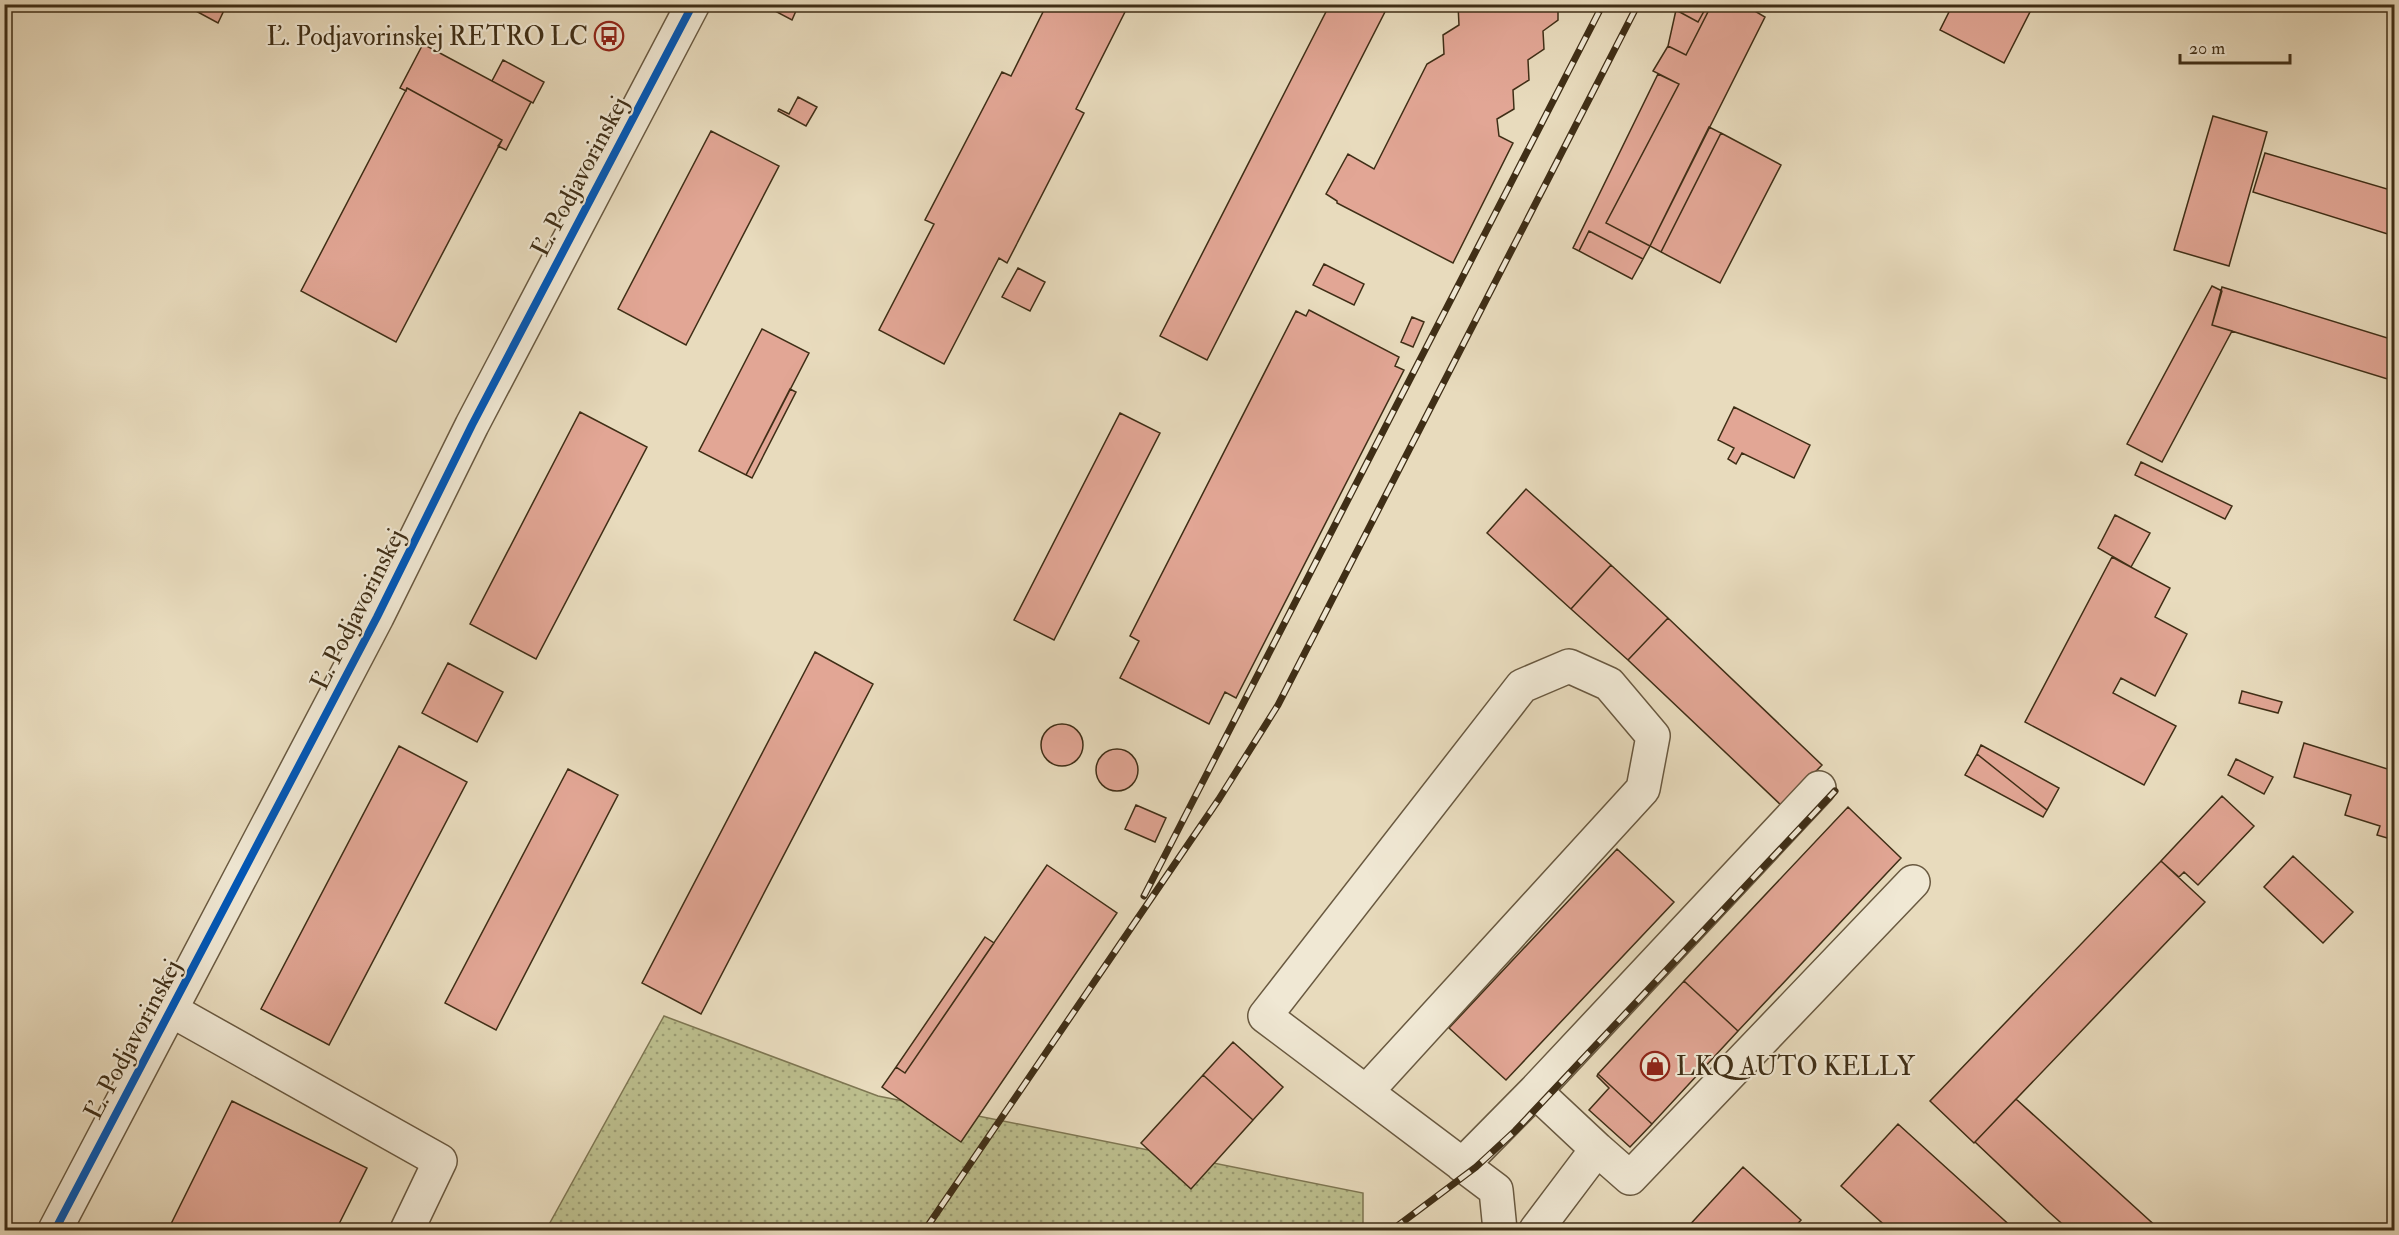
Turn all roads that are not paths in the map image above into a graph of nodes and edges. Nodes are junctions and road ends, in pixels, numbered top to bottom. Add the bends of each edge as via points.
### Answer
1 (693, 4) edge
2 (1819, 788) dead end
3 (1913, 882) dead end
4 (171, 1010) junction
5 (1535, 1091) junction
6 (1366, 1092) junction
7 (1597, 1149) junction
8 (1462, 1165) junction
9 (55, 1230) edge
10 (407, 1230) edge
11 (1500, 1230) edge
12 (1536, 1230) edge

1 - 4 street, Ľ. Podjavorinskej
2 - 5 street
3 - 7 street via 1630,1178
4 - 9 street, Ľ. Podjavorinskej
4 - 10 street via 440,1161
5 - 7 street
5 - 8 street
6 - 6 street via 1643,789 1653,736 1609,684 1569,666 1522,686 1265,1016
6 - 8 street
7 - 12 street
8 - 11 street via 1496,1190

